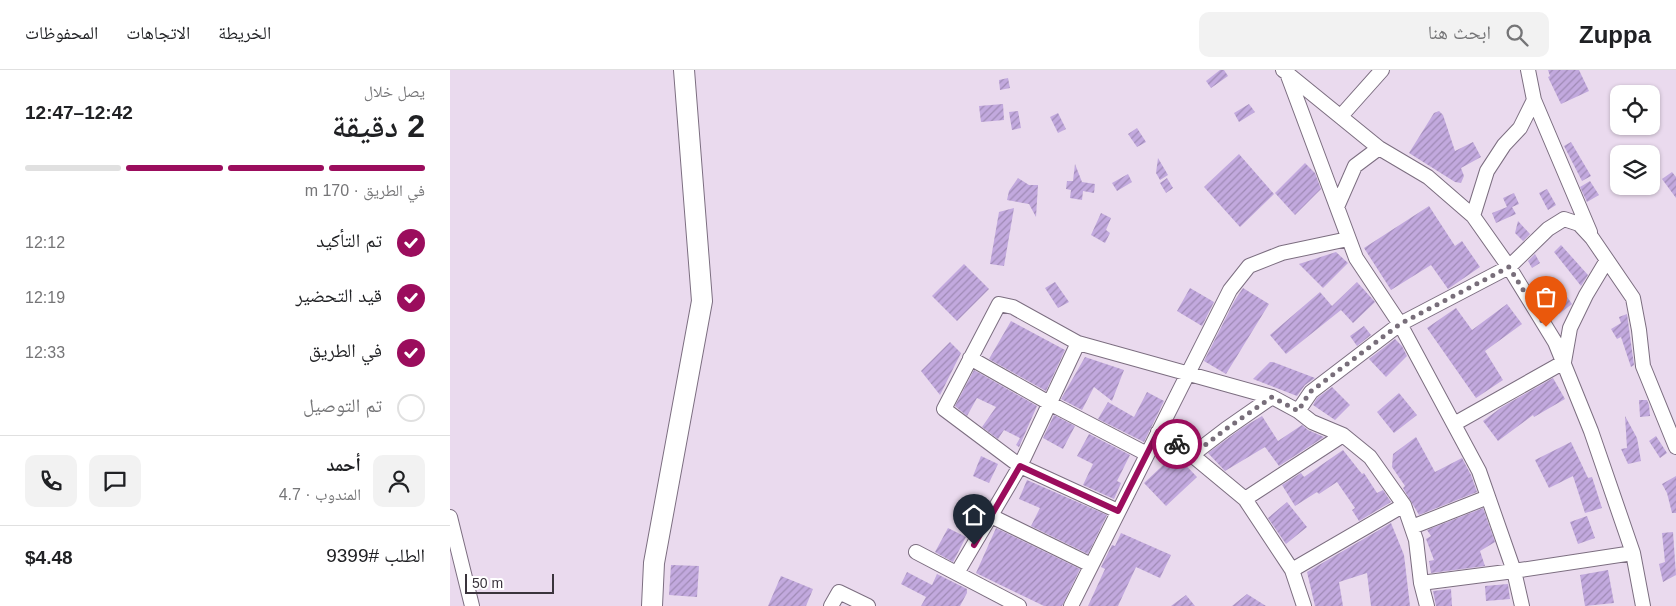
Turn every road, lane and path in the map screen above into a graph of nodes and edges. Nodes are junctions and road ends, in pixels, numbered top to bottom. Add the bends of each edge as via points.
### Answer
1 (684, 70) edge
2 (1382, 70) edge
3 (1528, 70) edge
4 (1285, 72) edge
5 (1534, 100) junction
6 (1340, 116) junction
7 (1379, 148) junction
8 (1337, 207) junction
9 (1473, 216) junction
10 (1592, 238) junction
11 (1348, 239) junction
12 (1607, 260) junction
13 (1509, 267) junction
14 (1400, 324) junction
15 (1078, 343) junction
16 (970, 358) junction
17 (1564, 362) junction
18 (1188, 374) junction
19 (1272, 397) junction
20 (1051, 404) junction
21 (1298, 411) junction
22 (1454, 424) junction
23 (1158, 432) junction
24 (1344, 435) junction
25 (1676, 447) edge
26 (1147, 454) junction
27 (1192, 455) junction
28 (1020, 466) junction
29 (1488, 497) junction
30 (1245, 499) junction
31 (1404, 505) junction
32 (1118, 511) junction
33 (991, 516) junction
34 (450, 517) edge
35 (1412, 527) junction
36 (916, 552) dead end
37 (1633, 553) junction
38 (1091, 565) junction
39 (1292, 570) junction
40 (1514, 571) junction
41 (957, 573) junction
42 (1420, 583) junction
43 (472, 606) edge
44 (652, 606) edge
45 (832, 606) edge
46 (868, 606) edge
47 (1019, 606) edge
48 (1071, 606) edge
49 (1304, 606) edge
50 (1427, 606) edge
51 (1522, 606) edge
52 (1643, 606) edge

1 - 44 main road via 702,301 654,563
2 - 6 street
3 - 5 street
4 - 6 street
4 - 8 street
5 - 9 street via 1520,128 1487,171
5 - 10 street
6 - 7 street
7 - 8 street via 1355,166
7 - 9 street via 1428,177
8 - 11 street
9 - 13 street
10 - 12 street
10 - 13 street via 1579,224 1564,219 1548,229
11 - 14 street via 1356,258
11 - 18 street via 1282,253 1249,266 1230,290
12 - 17 street via 1570,328
12 - 25 street via 1632,298 1643,366
13 - 14 street
13 - 17 street via 1556,342
14 - 21 street via 1310,392
14 - 22 street
15 - 16 street via 1013,307 999,304
15 - 18 street
15 - 20 street
16 - 20 street
16 - 28 street via 944,409
17 - 22 street
17 - 37 street via 1592,431
18 - 19 street
18 - 23 street
19 - 21 street
19 - 27 street
20 - 26 street
20 - 28 street
21 - 24 street via 1312,422
22 - 29 street via 1479,471
23 - 26 street
23 - 27 street
24 - 30 street
24 - 31 street via 1370,458
26 - 32 street
27 - 30 street
28 - 32 street
28 - 33 street
29 - 35 street
29 - 40 street
30 - 39 street
31 - 35 street
31 - 39 street
32 - 38 street
33 - 38 street
33 - 41 street
34 - 43 street
35 - 42 street
36 - 41 street
37 - 40 street
37 - 52 street
38 - 48 street
39 - 49 street
40 - 42 street
40 - 51 street
41 - 47 street
42 - 50 street
45 - 46 street via 839,592

